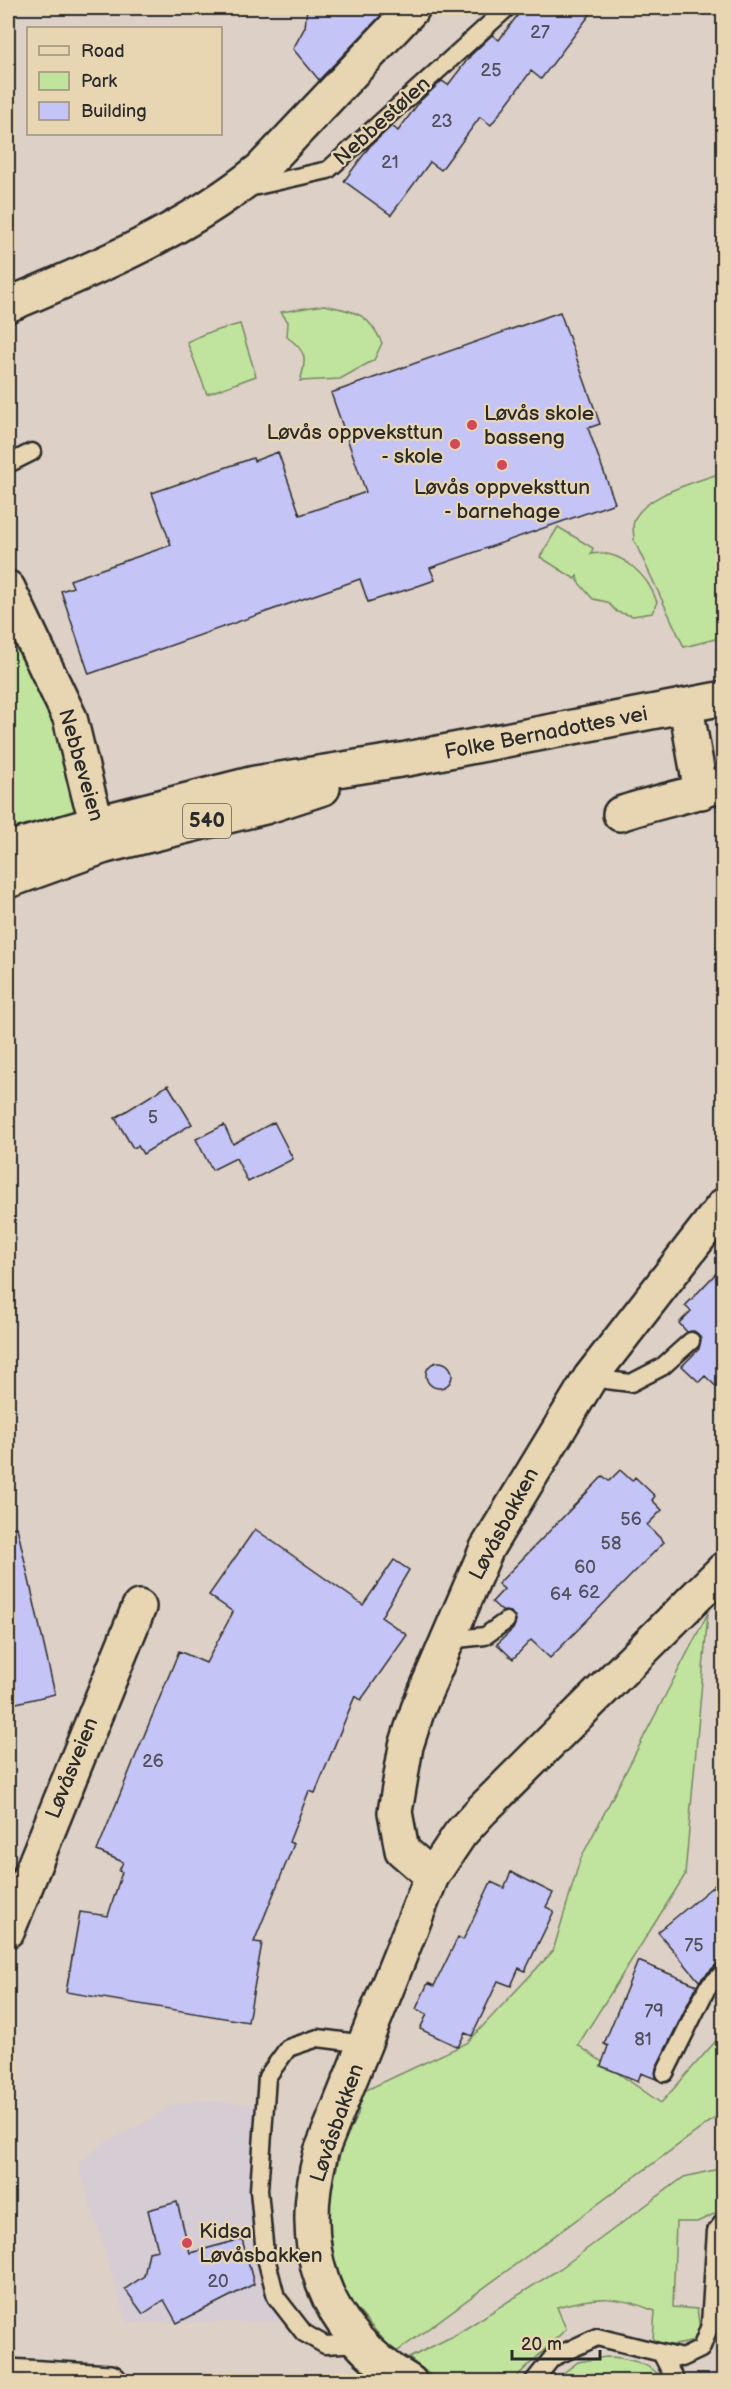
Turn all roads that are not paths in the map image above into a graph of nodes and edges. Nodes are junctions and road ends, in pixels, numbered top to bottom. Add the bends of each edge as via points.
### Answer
1 (413, 8) edge
2 (507, 8) edge
3 (234, 191) junction
4 (8, 305) edge
5 (32, 452) dead end
6 (8, 464) edge
7 (8, 588) edge
8 (723, 699) edge
9 (686, 706) junction
10 (712, 788) edge
11 (620, 814) dead end
12 (101, 834) junction
13 (8, 849) edge
14 (8, 881) edge
15 (723, 1204) edge
16 (691, 1341) dead end
17 (590, 1378) junction
18 (723, 1569) edge
19 (139, 1607) dead end
20 (506, 1621) dead end
21 (448, 1640) junction
22 (432, 1876) junction
23 (8, 1930) edge
24 (723, 1972) edge
25 (365, 2044) junction
26 (665, 2073) dead end
27 (723, 2221) edge
28 (359, 2343) junction
29 (661, 2353) junction
30 (13, 2378) edge
31 (110, 2382) edge
32 (410, 2382) edge
33 (533, 2382) edge
34 (676, 2382) edge

1 - 3 street, Nebbestølen via 261,169
2 - 3 lane, Nebbestølen via 327,170
3 - 4 street, Nebbestølen via 166,233
5 - 6 lane
7 - 12 street, Nebbeveien via 70,718
8 - 9 street, Folke Bernadottes vei / 540
9 - 10 street
9 - 12 street, Folke Bernadottes vei / 540 via 407,759 255,783
10 - 11 street
12 - 13 street, Folke Bernadottes vei / 540
12 - 14 street, Folke Bernadottes vei / 540
15 - 17 street, Løvåsbakken
16 - 17 lane via 662,1367 631,1383
17 - 21 street, Løvåsbakken via 487,1548
18 - 22 street, Løvåsbakken via 482,1810 460,1834
19 - 23 street, Løvåsveien
20 - 21 lane via 485,1636
21 - 22 street, Løvåsbakken via 406,1746 395,1812 402,1850
22 - 25 street, Løvåsbakken
24 - 26 lane via 707,1988
25 - 28 street, Løvåsbakken via 321,2152 311,2212 315,2261 321,2281 346,2328
25 - 28 lane via 318,2038 288,2048 267,2077 259,2190 265,2254 276,2297 304,2333 325,2345
27 - 29 lane via 716,2231 710,2325 702,2349 682,2358
28 - 32 street, Løvåsbakken
29 - 33 lane via 597,2337 552,2358
29 - 34 lane
30 - 31 street

